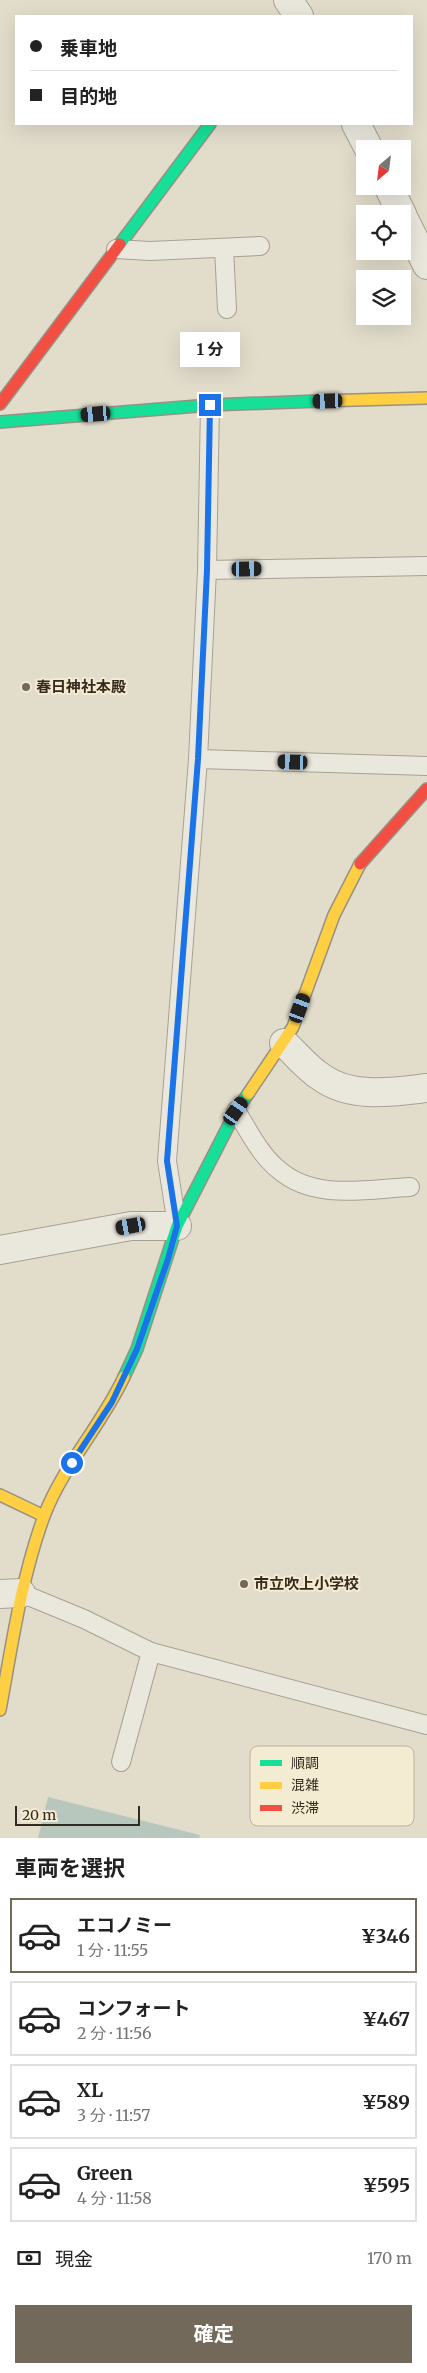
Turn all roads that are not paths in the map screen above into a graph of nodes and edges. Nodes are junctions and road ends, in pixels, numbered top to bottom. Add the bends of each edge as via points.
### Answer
1 (209, 125) edge
2 (357, 125) edge
3 (364, 140) edge
4 (411, 233) edge
5 (260, 246) dead end
6 (224, 248) junction
7 (116, 249) junction
8 (427, 266) edge
9 (227, 309) dead end
10 (427, 398) edge
11 (0, 404) edge
12 (210, 405) junction
13 (0, 422) edge
14 (427, 566) edge
15 (207, 570) junction
16 (198, 759) junction
17 (427, 766) edge
18 (427, 789) edge
19 (284, 1043) junction
20 (427, 1088) edge
21 (236, 1111) junction
22 (410, 1187) dead end
23 (177, 1226) junction
24 (0, 1250) edge
25 (0, 1495) edge
26 (44, 1516) junction
27 (10, 1593) edge
28 (151, 1652) junction
29 (0, 1710) edge
30 (427, 1725) edge
31 (121, 1762) dead end

1 - 7 street
2 - 3 street
4 - 8 street
5 - 6 lane
6 - 7 lane
6 - 9 lane
7 - 11 street
10 - 12 street
12 - 13 street
12 - 15 lane
14 - 15 lane
15 - 16 lane
16 - 17 lane
16 - 23 lane via 167,1161
18 - 19 street via 356,869 334,915
19 - 20 street via 320,1077 337,1087 364,1092
19 - 21 street
21 - 22 lane via 263,1153 280,1171 306,1185 326,1191
21 - 23 street
23 - 24 street via 131,1226
23 - 26 street via 137,1349 112,1402 62,1478
25 - 26 street
26 - 27 street
27 - 28 lane via 84,1619
27 - 29 street
28 - 30 lane
28 - 31 lane

